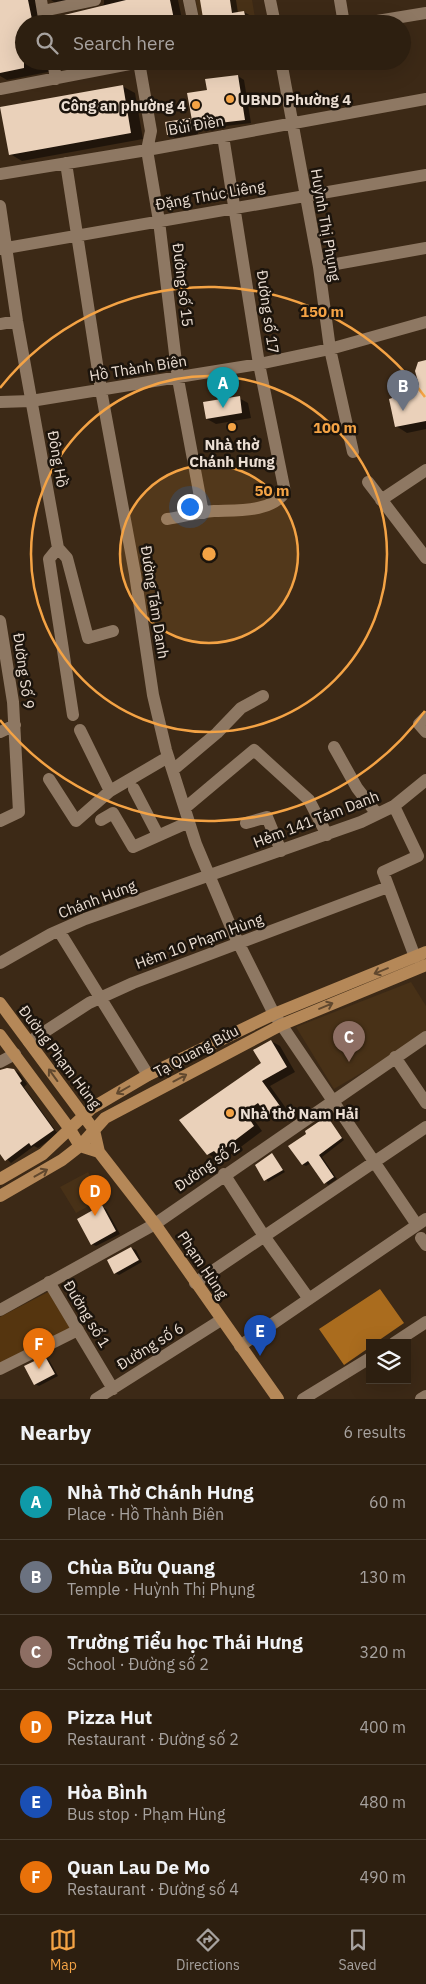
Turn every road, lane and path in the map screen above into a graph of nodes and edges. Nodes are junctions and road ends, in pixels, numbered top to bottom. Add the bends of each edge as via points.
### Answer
1 (95, 0) edge
2 (189, 0) edge
3 (270, 0) edge
4 (340, 0) edge
5 (423, 0) edge
6 (43, 12) edge
7 (426, 14) edge
8 (192, 15) edge
9 (272, 15) edge
10 (342, 15) edge
11 (411, 16) edge
12 (54, 70) edge
13 (102, 70) edge
14 (143, 70) edge
15 (282, 70) edge
16 (56, 79) junction
17 (0, 89) edge
18 (426, 100) edge
19 (291, 125) junction
20 (223, 136) junction
21 (147, 150) junction
22 (66, 163) junction
23 (0, 174) edge
24 (426, 175) edge
25 (305, 195) junction
26 (0, 206) edge
27 (236, 207) junction
28 (159, 221) junction
29 (77, 235) junction
30 (3, 248) edge
31 (426, 248) edge
32 (318, 266) junction
33 (17, 321) junction
34 (426, 323) edge
35 (0, 324) edge
36 (330, 349) junction
37 (259, 364) junction
38 (178, 379) junction
39 (101, 390) junction
40 (31, 401) junction
41 (0, 402) edge
42 (353, 452) dead end
43 (426, 470) edge
44 (368, 482) dead end
45 (381, 500) junction
46 (203, 513) junction
47 (167, 519) dead end
48 (58, 548) junction
49 (426, 557) edge
50 (0, 621) edge
51 (113, 631) dead end
52 (264, 696) dead end
53 (73, 715) dead end
54 (426, 717) edge
55 (15, 725) junction
56 (80, 730) dead end
57 (0, 732) edge
58 (426, 732) edge
59 (334, 747) dead end
60 (168, 757) junction
61 (172, 770) junction
62 (49, 780) dead end
63 (134, 788) dead end
64 (424, 788) edge
65 (110, 791) junction
66 (394, 806) junction
67 (185, 808) junction
68 (377, 814) junction
69 (101, 820) dead end
70 (0, 821) edge
71 (189, 822) junction
72 (246, 823) dead end
73 (158, 835) junction
74 (327, 835) junction
75 (281, 851) junction
76 (210, 876) junction
77 (388, 887) junction
78 (59, 931) junction
79 (239, 944) junction
80 (421, 954) edge
81 (0, 963) edge
82 (426, 965) edge
83 (100, 998) junction
84 (0, 1004) edge
85 (274, 1014) junction
86 (281, 1025) junction
87 (0, 1035) edge
88 (426, 1037) edge
89 (29, 1042) junction
90 (15, 1054) junction
91 (396, 1057) junction
92 (0, 1062) edge
93 (148, 1075) junction
94 (331, 1101) junction
95 (426, 1103) edge
96 (82, 1115) junction
97 (426, 1127) edge
98 (69, 1128) junction
99 (94, 1130) junction
100 (80, 1146) junction
101 (99, 1152) junction
102 (374, 1162) junction
103 (224, 1174) junction
104 (0, 1179) edge
105 (0, 1196) edge
106 (155, 1224) junction
107 (422, 1232) edge
108 (264, 1236) junction
109 (50, 1282) junction
110 (196, 1283) junction
111 (309, 1299) junction
112 (0, 1310) edge
113 (221, 1320) junction
114 (426, 1322) edge
115 (78, 1330) junction
116 (400, 1339) edge
117 (240, 1346) junction
118 (366, 1360) edge
119 (0, 1369) edge
120 (113, 1389) junction
121 (426, 1396) edge
122 (96, 1399) edge
123 (278, 1399) edge
124 (303, 1399) edge
125 (421, 1399) edge

1 - 6 street
2 - 8 street
3 - 9 street
4 - 10 street
5 - 7 street
7 - 11 street
12 - 16 street
13 - 16 street
14 - 21 street, Đường số 15 via 151,131
15 - 19 street, Huỳnh Thị Phụng
16 - 17 street
18 - 19 street, Bùi Điền
19 - 20 street, Bùi Điền
19 - 25 street, Huỳnh Thị Phụng
20 - 21 street, Bùi Điền
20 - 27 street, Đường số 17
21 - 22 street, Bùi Điền
21 - 28 street, Đường số 15
22 - 23 street, Bùi Điền
22 - 29 street, Đường Tám Danh
24 - 25 street, Đặng Thúc Liêng
25 - 27 street, Đặng Thúc Liêng
25 - 32 street, Huỳnh Thị Phụng
26 - 30 street, Đông Hồ
27 - 28 street, Đặng Thúc Liêng
27 - 37 street, Đường số 17
28 - 29 street, Đặng Thúc Liêng
28 - 38 street, Đường số 15
29 - 30 street, Đặng Thúc Liêng
29 - 39 street, Đường Tám Danh
30 - 33 street, Đông Hồ
31 - 32 street
32 - 36 street, Huỳnh Thị Phụng
33 - 35 street
33 - 40 street, Đông Hồ
34 - 36 street, Hồ Thành Biên
36 - 37 street, Hồ Thành Biên
36 - 42 street, Huỳnh Thị Phụng
37 - 38 street, Hồ Thành Biên
37 - 46 street, Đường số 17 via 286,492 272,504 231,512
38 - 39 street, Hồ Thành Biên
38 - 46 street, Đường số 15
39 - 40 street, Hồ Thành Biên
39 - 60 street, Đường Tám Danh via 135,574 153,695
40 - 41 street, Hồ Thành Biên
40 - 48 street, Đông Hồ
43 - 45 street
44 - 45 street
45 - 49 street
46 - 47 street
48 - 51 street via 67,558 88,638
48 - 53 street, Đông Hồ via 49,559
50 - 55 street, Đường Số 9
52 - 61 street via 241,708 217,733
54 - 58 street via 419,724
55 - 57 street
55 - 70 street, Đường Số 9 via 19,812
56 - 65 street
59 - 68 street via 357,788
60 - 61 street, Đường Tám Danh
60 - 65 street
61 - 67 street, Đường Tám Danh
62 - 65 street via 76,821
63 - 73 street
64 - 66 street, Hẻm 141 Tám Danh
66 - 68 street, Hẻm 141 Tám Danh
66 - 77 street via 418,856 383,872
67 - 71 street, Đường Tám Danh
67 - 74 street via 254,750 309,800
68 - 74 street, Hẻm 141 Tám Danh
69 - 73 street via 112,813 133,847
71 - 73 street
71 - 76 street, Đường Tám Danh
72 - 75 street via 267,817
74 - 75 street, Hẻm 141 Tám Danh
75 - 76 street, Hẻm 141 Tám Danh
76 - 78 street, Chánh Hưng via 85,918
76 - 79 street, Đường Tám Danh
77 - 79 street, Hẻm 10 Phạm Hùng
77 - 80 street
78 - 81 street, Chánh Hưng
78 - 83 street
79 - 83 street, Hẻm 10 Phạm Hùng
79 - 85 street, Đường Tám Danh
80 -> 85 main road, Tạ Quang Bửu
86 -> 82 main road, Tạ Quang Bửu
83 - 89 street, Hẻm 10 Phạm Hùng via 66,1016
83 - 93 street
84 - 89 main road, Đường Phạm Hùng
85 - 86 street, Đường Tám Danh
85 - 93 main road, Tạ Quang Bửu
86 - 94 street, Đường Tám Danh
99 -> 86 main road, Tạ Quang Bửu via 105,1118
87 - 90 main road
88 - 91 street, Đường số 2
96 -> 89 main road, Đường Phạm Hùng
90 - 92 street
90 - 98 main road
91 - 94 street, Đường số 2
91 - 95 street
93 -> 96 main road, Tạ Quang Bửu
94 - 102 street, Đường Tám Danh
94 - 103 street, Đường số 2
96 - 98 main road, Tạ Quang Bửu
96 - 99 main road, Đường Phạm Hùng
97 - 102 street
98 - 100 main road
98 - 104 main road, Tạ Quang Bửu via 43,1154
99 - 100 main road, Tạ Quang Bửu
99 - 101 main road, Phạm Hùng
100 - 101 main road
105 -> 100 main road, Tạ Quang Bửu via 50,1168
101 - 106 main road, Phạm Hùng
102 - 107 street, Đường Tám Danh
102 - 108 street
103 - 106 street, Đường số 2
103 - 108 street
106 - 109 street, Đường số 2
106 - 110 main road, Phạm Hùng
107 - 111 street
108 - 110 street
108 - 111 street
109 - 112 street, Đường số 2
109 - 115 street, Đường số 1
110 - 113 main road, Phạm Hùng
111 - 117 street
113 - 117 main road, Phạm Hùng
113 - 120 street, Đường số 6
114 - 116 street
115 - 119 street
115 - 120 street, Đường số 1
117 - 123 main road, Phạm Hùng
118 - 124 street
120 - 122 street, Đường số 6
121 - 125 street

